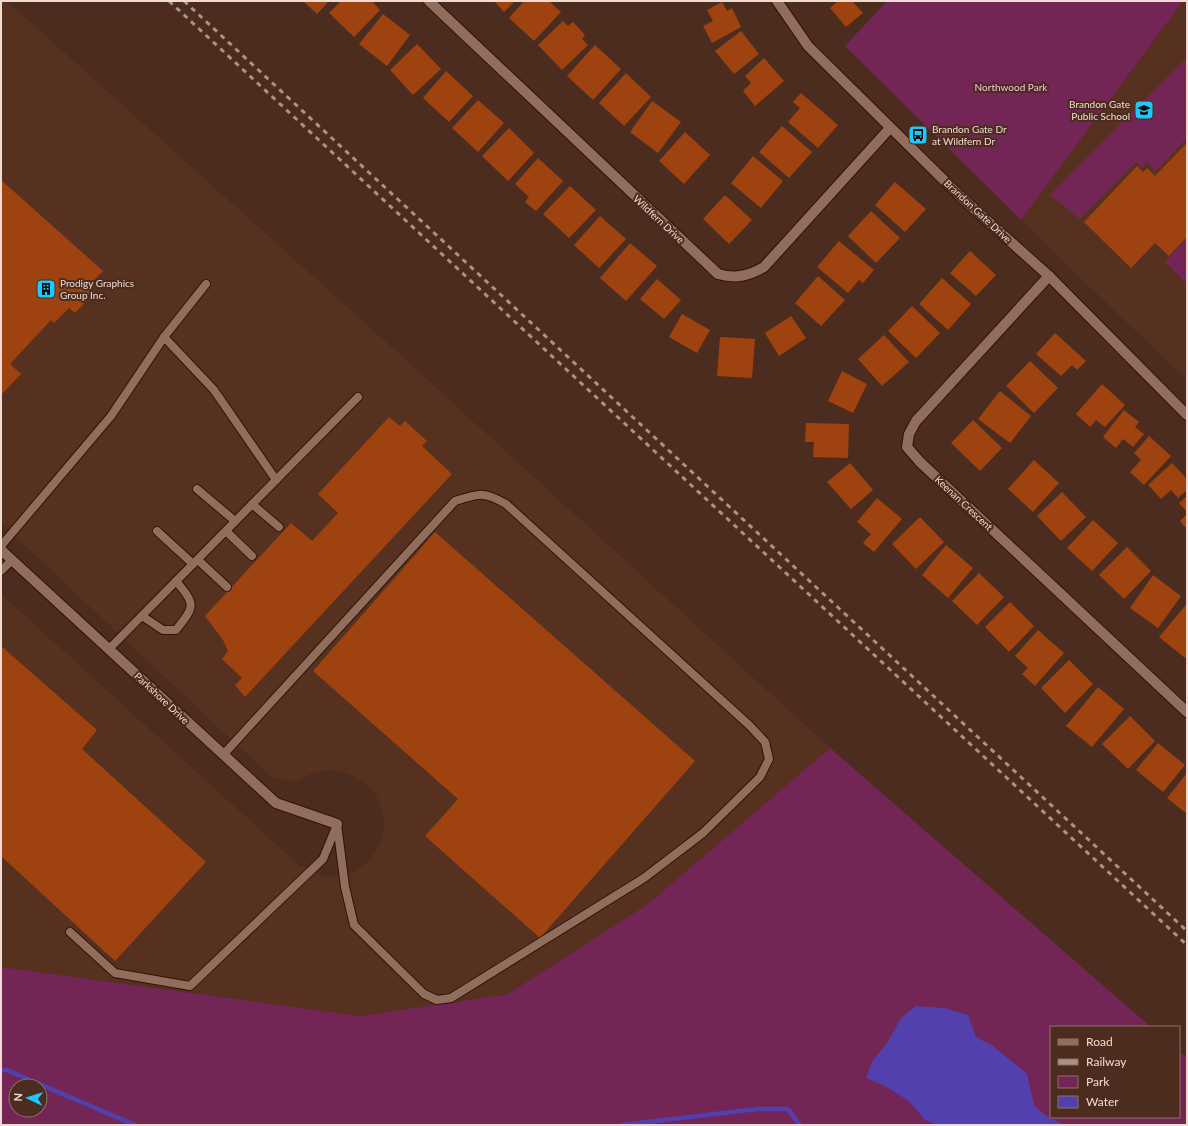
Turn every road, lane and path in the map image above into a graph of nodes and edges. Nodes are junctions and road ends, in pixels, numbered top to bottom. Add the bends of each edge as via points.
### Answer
1 (428, 1) edge
2 (777, 1) edge
3 (890, 128) junction
4 (1049, 276) junction
5 (206, 284) dead end
6 (164, 337) junction
7 (358, 397) dead end
8 (1187, 415) edge
9 (276, 480) junction
10 (197, 489) dead end
11 (252, 504) junction
12 (235, 522) junction
13 (279, 527) dead end
14 (226, 530) junction
15 (157, 531) dead end
16 (1, 546) edge
17 (1, 550) edge
18 (252, 556) dead end
19 (12, 560) junction
20 (195, 562) junction
21 (1, 571) edge
22 (176, 581) junction
23 (227, 587) dead end
24 (142, 616) junction
25 (109, 649) junction
26 (1187, 712) edge
27 (223, 754) junction
28 (337, 824) junction
29 (70, 932) dead end

1 - 3 street, Wildfern Drive via 718,274 732,278 750,275 764,267
2 - 3 street, Brandon Gate Drive via 808,46
3 - 4 street, Brandon Gate Drive via 963,199
4 - 8 street, Brandon Gate Drive
4 - 26 street, Keenan Crescent via 916,421 908,434 907,447
5 - 6 lane
6 - 9 lane via 214,390
6 - 16 lane via 111,416
7 - 9 lane
9 - 11 lane
10 - 12 lane
11 - 12 lane
11 - 13 lane
12 - 14 lane
14 - 18 lane
14 - 20 lane
15 - 20 lane
17 - 19 street, Parkshore Drive
19 - 21 lane
19 - 25 street, Parkshore Drive
20 - 22 lane
20 - 23 lane
22 - 24 lane
22 - 24 lane via 191,603 190,612 176,630 163,630
24 - 25 lane
25 - 27 street, Parkshore Drive
27 - 28 street, Parkshore Drive via 276,803
27 - 28 lane via 455,501 474,494 490,495 506,504 748,725 765,742 769,759 760,777 703,833 644,878 451,998 437,1000 424,994 354,925 345,887
28 - 29 lane via 323,859 190,986 115,973

